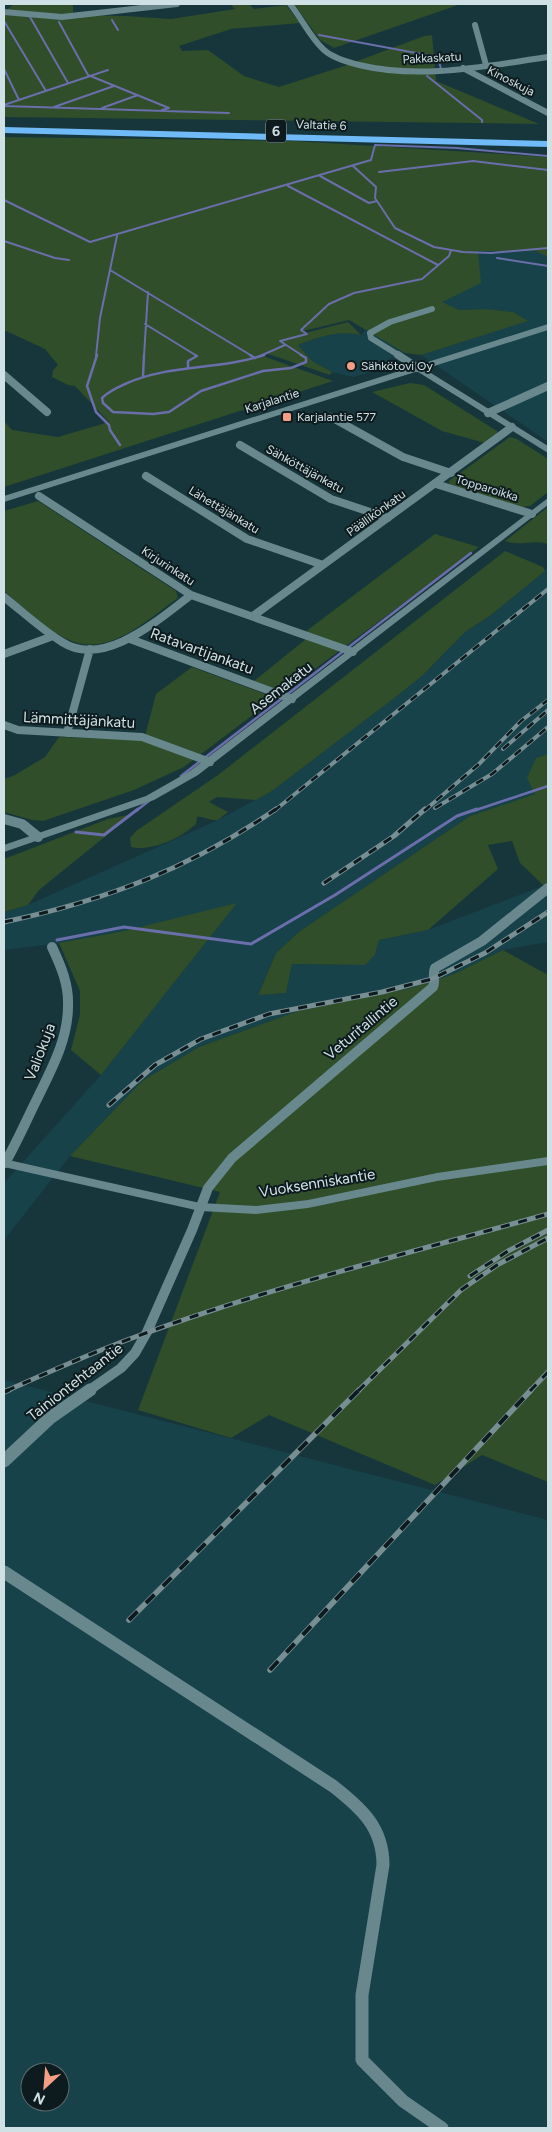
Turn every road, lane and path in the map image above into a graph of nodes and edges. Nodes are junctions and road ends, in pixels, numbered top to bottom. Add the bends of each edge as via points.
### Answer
1 (177, 4) edge
2 (290, 4) edge
3 (4, 12) edge
4 (475, 25) dead end
5 (548, 57) edge
6 (486, 65) junction
7 (463, 68) junction
8 (548, 113) edge
9 (4, 125) edge
10 (4, 130) edge
11 (548, 134) edge
12 (488, 135) junction
13 (548, 138) edge
14 (371, 139) junction
15 (548, 144) edge
16 (548, 151) edge
17 (432, 309) dead end
18 (548, 327) edge
19 (418, 368) junction
20 (4, 375) edge
21 (548, 386) edge
22 (47, 412) dead end
23 (488, 412) junction
24 (331, 417) dead end
25 (512, 427) junction
26 (240, 446) dead end
27 (548, 450) edge
28 (451, 473) junction
29 (146, 476) dead end
30 (436, 484) junction
31 (39, 496) dead end
32 (4, 499) edge
33 (548, 501) edge
34 (532, 514) junction
35 (388, 518) junction
36 (323, 565) junction
37 (191, 595) junction
38 (4, 597) edge
39 (253, 616) junction
40 (53, 636) junction
41 (130, 639) junction
42 (90, 650) junction
43 (353, 652) junction
44 (4, 654) edge
45 (292, 699) junction
46 (4, 725) edge
47 (67, 733) junction
48 (210, 762) junction
49 (4, 819) edge
50 (38, 837) junction
51 (4, 849) edge
52 (548, 888) edge
53 (52, 947) dead end
54 (548, 1161) edge
55 (4, 1163) edge
56 (200, 1207) junction
57 (4, 1461) edge
58 (4, 1572) edge
59 (442, 2128) edge

1 - 3 street via 62,17
2 - 7 street, Pakkaskatu via 322,46 338,58 380,69 424,72
4 - 6 street
5 - 6 street, Pakkaskatu
6 - 7 street, Pakkaskatu
7 - 8 street, Kinoskuja
9 - 12 highway, Valtatie 6 / 6
10 - 14 highway, Valtatie 6 / 6
11 - 12 highway
12 - 13 highway, Valtatie 6 / 6
14 - 15 highway, Valtatie 6 / 6
14 - 16 highway
17 - 19 street via 373,329 370,333 381,346
18 - 19 street, Karjalantie
19 - 23 street
19 - 32 street, Karjalantie
20 - 22 street
21 - 23 street
23 - 25 street
24 - 28 street via 403,457
25 - 27 street
25 - 28 street, Päällikönkatu
26 - 35 street, Sähköttäjänkatu via 331,499
28 - 30 street, Päällikönkatu
29 - 36 street, Lähettäjänkatu via 247,538
30 - 34 street, Topparoikka
30 - 35 street, Päällikönkatu
31 - 37 street, Kirjurinkatu
33 - 34 street, Asemakatu
34 - 43 street, Asemakatu
35 - 36 street, Päällikönkatu
36 - 39 street, Päällikönkatu
37 - 39 street, Kirjurinkatu
37 - 41 street
38 - 40 street
39 - 43 street, Kirjurinkatu
40 - 42 street via 69,646
40 - 44 street
41 - 42 street
41 - 45 street, Ratavartijankatu
42 - 47 street
43 - 45 street, Asemakatu
45 - 48 street, Asemakatu
46 - 47 street, Lämmittäjänkatu via 18,730
47 - 48 street, Lämmittäjänkatu via 142,737
48 - 50 street, Asemakatu via 150,798
49 - 50 street via 22,824
50 - 51 street, Asemakatu
52 - 56 street, Veturitallintie via 482,941 435,968 432,972 436,983 433,987 244,1146 208,1188
53 - 55 street, Valiokuja via 66,979 69,1018 55,1062
54 - 56 street, Vuoksenniskantie via 279,1208 223,1210
55 - 56 street, Vuoksenniskantie
56 - 57 street, Tainiontehtaantie via 135,1353 121,1368 50,1418
58 - 59 street via 333,1786 370,1821 382,1844 383,1865 362,1995 362,2060 403,2101

